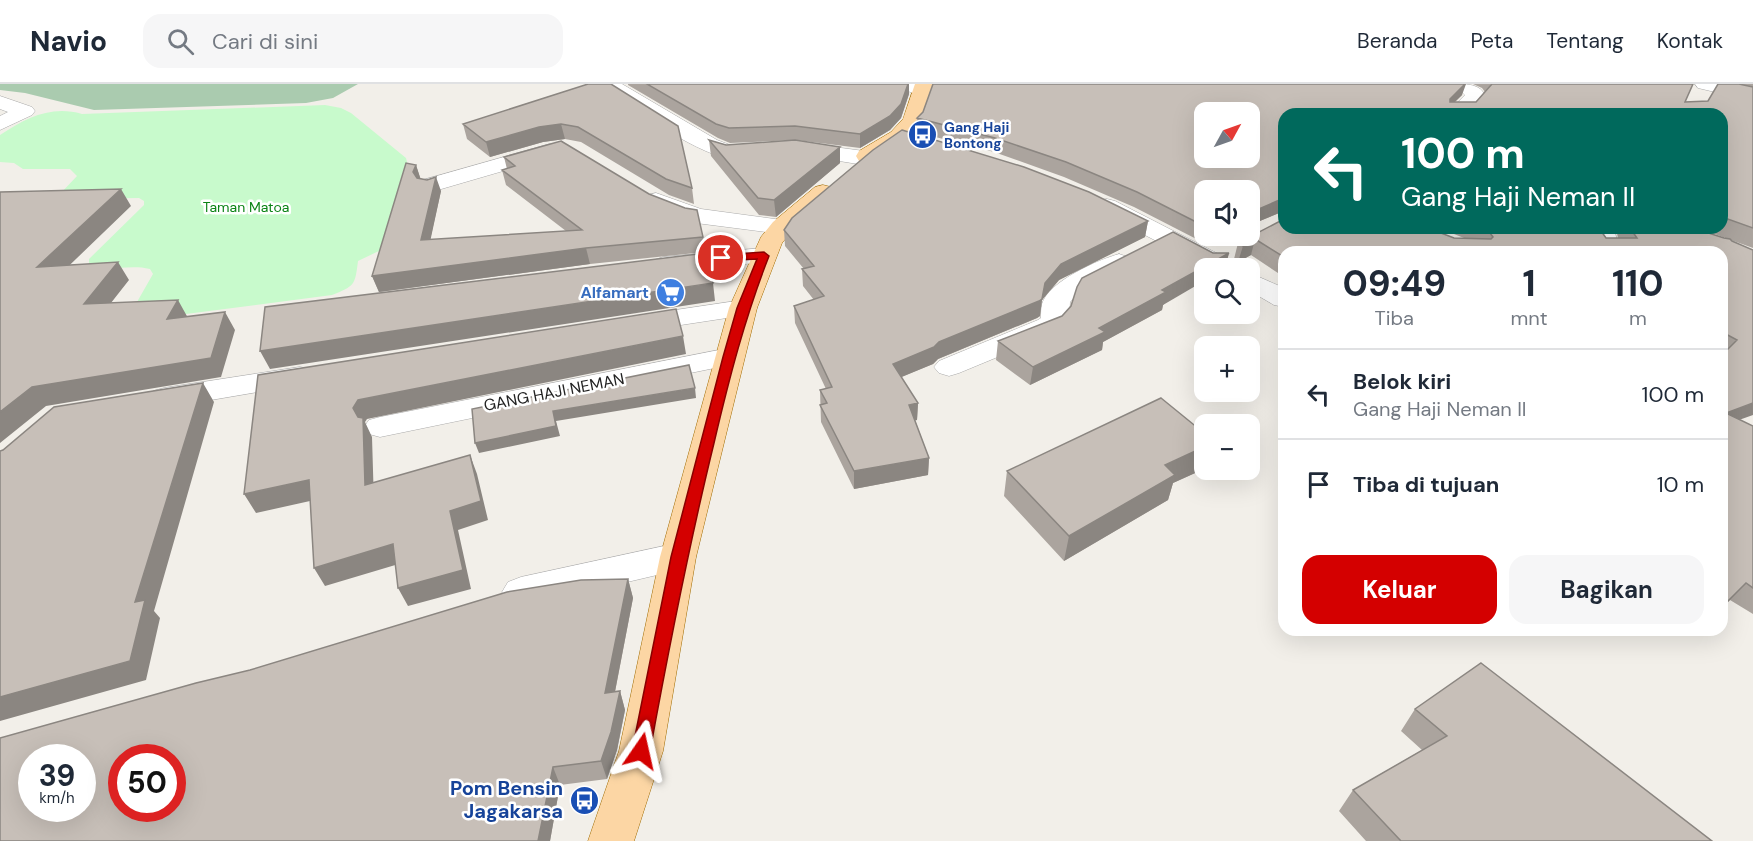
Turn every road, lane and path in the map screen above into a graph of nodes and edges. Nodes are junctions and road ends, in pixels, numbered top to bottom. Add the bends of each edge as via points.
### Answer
1 (608, 84) edge
2 (1463, 84) edge
3 (1706, 84) edge
4 (919, 86) edge
5 (586, 92) edge
6 (1753, 95) edge
7 (0, 102) edge
8 (1694, 104) edge
9 (1462, 108) edge
10 (0, 124) edge
11 (573, 149) edge
12 (864, 158) junction
13 (431, 185) edge
14 (639, 190) edge
15 (1082, 195) edge
16 (783, 227) junction
17 (1169, 237) junction
18 (1236, 246) edge
19 (764, 256) junction
20 (1207, 258) edge
21 (1224, 258) edge
22 (638, 268) edge
23 (1260, 286) edge
24 (1278, 296) edge
25 (743, 308) junction
26 (614, 327) edge
27 (729, 357) junction
28 (950, 367) dead end
29 (324, 372) edge
30 (139, 402) edge
31 (380, 427) dead end
32 (678, 557) junction
33 (491, 601) edge
34 (611, 841) edge

1 - 5 street
1 - 12 street via 709,146 728,152 796,148
2 - 9 street via 1475,96
3 - 6 street
3 - 8 street
4 - 12 main road via 921,101 909,138
7 - 10 street via 25,111
11 - 13 street via 551,149
12 - 16 main road
14 - 16 street via 696,216
15 - 17 street
16 - 19 main road
17 - 20 street
17 - 28 street via 1068,288 1054,306 1055,321 1048,326
18 - 21 street
19 - 22 street
19 - 25 main road
23 - 24 street
25 - 26 street
25 - 27 main road
27 - 31 street, GANG HAJI NEMAN
27 - 32 main road
29 - 30 street
32 - 33 street
32 - 34 main road via 641,751

